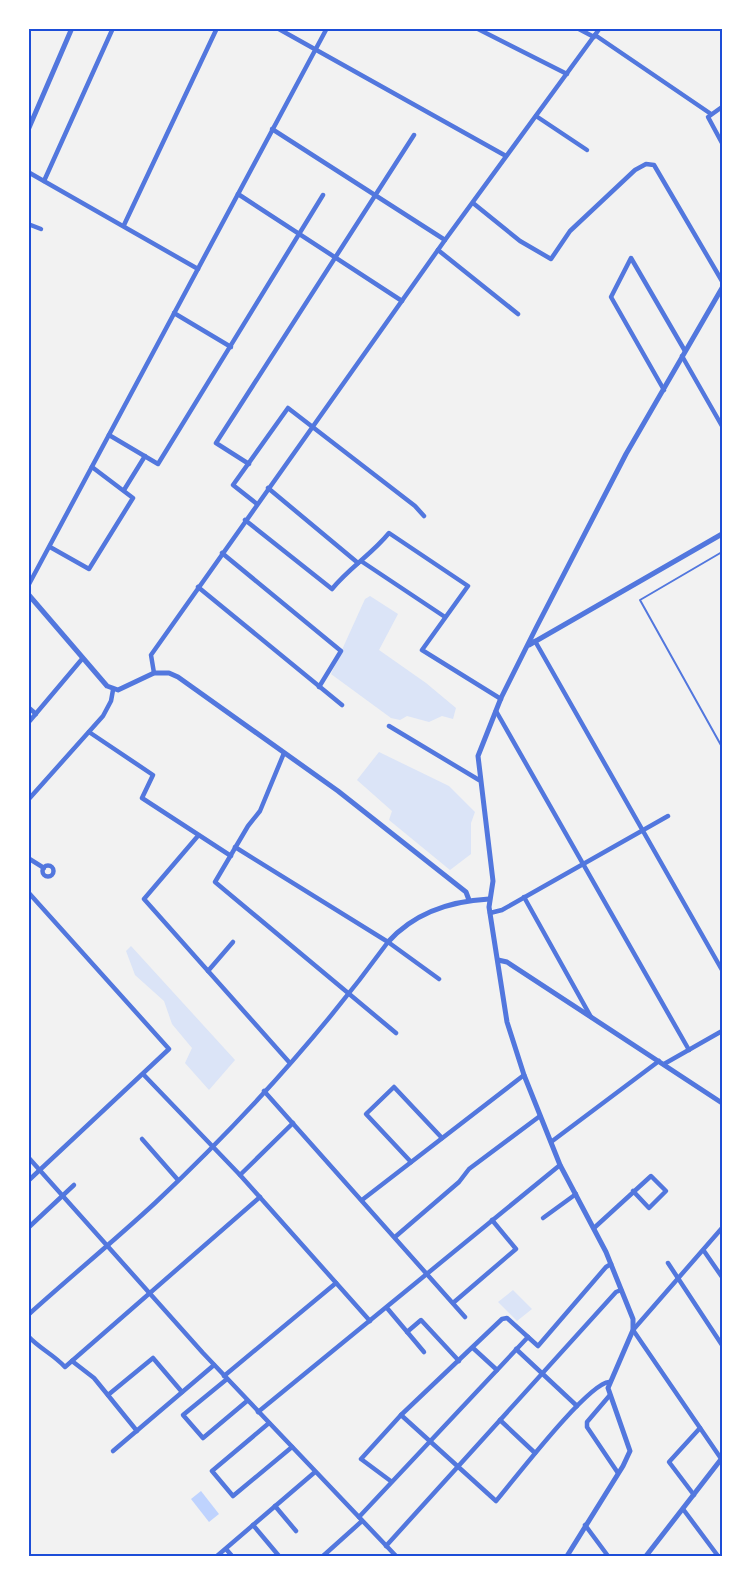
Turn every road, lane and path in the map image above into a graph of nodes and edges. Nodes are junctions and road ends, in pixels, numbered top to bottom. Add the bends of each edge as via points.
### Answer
1 (72, 28) edge
2 (113, 28) edge
3 (217, 28) edge
4 (277, 28) edge
5 (327, 28) edge
6 (476, 28) edge
7 (577, 28) edge
8 (600, 28) edge
9 (594, 36) junction
10 (315, 50) junction
11 (567, 74) junction
12 (723, 107) edge
13 (711, 114) junction
14 (536, 116) junction
15 (272, 129) junction
16 (28, 130) edge
17 (414, 135) dead end
18 (723, 143) edge
19 (587, 150) dead end
20 (506, 156) junction
21 (28, 172) edge
22 (44, 181) junction
23 (238, 194) junction
24 (376, 194) junction
25 (323, 195) dead end
26 (473, 203) junction
27 (28, 224) edge
28 (124, 225) junction
29 (41, 230) dead end
30 (300, 232) junction
31 (445, 240) junction
32 (438, 250) junction
33 (336, 257) junction
34 (198, 269) junction
35 (723, 280) edge
36 (723, 288) edge
37 (402, 301) junction
38 (174, 313) junction
39 (518, 314) dead end
40 (231, 347) junction
41 (684, 354) junction
42 (664, 390) junction
43 (313, 425) junction
44 (723, 426) edge
45 (109, 435) junction
46 (145, 456) junction
47 (249, 464) junction
48 (92, 467) junction
49 (268, 489) junction
50 (124, 490) junction
51 (257, 504) junction
52 (424, 516) dead end
53 (245, 520) junction
54 (723, 534) edge
55 (50, 547) junction
56 (723, 552) edge
57 (222, 553) junction
58 (360, 562) junction
59 (28, 586) edge
60 (198, 587) junction
61 (28, 594) edge
62 (445, 617) junction
63 (535, 641) junction
64 (527, 645) junction
65 (82, 659) junction
66 (154, 673) junction
67 (319, 687) junction
68 (113, 690) junction
69 (501, 699) junction
70 (342, 705) dead end
71 (28, 707) edge
72 (496, 711) junction
73 (36, 714) junction
74 (28, 723) edge
75 (390, 726) dead end
76 (89, 732) junction
77 (723, 747) edge
78 (284, 753) junction
79 (479, 780) junction
80 (28, 800) edge
81 (668, 816) dead end
82 (643, 830) junction
83 (197, 837) junction
84 (235, 847) junction
85 (231, 856) junction
86 (28, 858) edge
87 (583, 864) junction
88 (44, 868) dead end
89 (28, 892) edge
90 (524, 897) junction
91 (489, 899) junction
92 (469, 900) junction
93 (490, 913) junction
94 (233, 942) dead end
95 (388, 942) junction
96 (498, 960) junction
97 (723, 970) edge
98 (208, 971) junction
99 (439, 979) dead end
100 (348, 994) junction
101 (591, 1017) junction
102 (723, 1031) edge
103 (396, 1034) dead end
104 (688, 1050) junction
105 (289, 1062) junction
106 (662, 1063) junction
107 (143, 1074) junction
108 (524, 1076) junction
109 (264, 1091) junction
110 (723, 1104) edge
111 (540, 1116) junction
112 (293, 1123) junction
113 (442, 1138) junction
114 (142, 1139) dead end
115 (551, 1142) junction
116 (213, 1146) junction
117 (28, 1157) edge
118 (411, 1162) junction
119 (560, 1165) junction
120 (41, 1170) junction
121 (240, 1175) junction
122 (178, 1180) junction
123 (28, 1181) edge
124 (74, 1185) dead end
125 (633, 1191) junction
126 (576, 1194) junction
127 (63, 1195) junction
128 (260, 1197) junction
129 (362, 1200) junction
130 (543, 1218) dead end
131 (492, 1220) junction
132 (28, 1228) edge
133 (594, 1228) junction
134 (723, 1228) edge
135 (395, 1237) junction
136 (106, 1245) junction
137 (704, 1251) junction
138 (668, 1263) dead end
139 (611, 1264) junction
140 (427, 1272) junction
141 (723, 1277) edge
142 (678, 1282) junction
143 (336, 1283) junction
144 (621, 1290) junction
145 (148, 1293) junction
146 (453, 1303) junction
147 (387, 1308) junction
148 (29, 1314) edge
149 (465, 1317) dead end
150 (370, 1321) junction
151 (633, 1330) junction
152 (407, 1332) junction
153 (28, 1336) edge
154 (528, 1337) junction
155 (723, 1345) edge
156 (473, 1348) junction
157 (516, 1349) junction
158 (424, 1352) dead end
159 (459, 1360) junction
160 (72, 1361) junction
161 (214, 1365) junction
162 (496, 1370) junction
163 (542, 1374) junction
164 (226, 1377) junction
165 (609, 1382) junction
166 (182, 1392) junction
167 (108, 1395) junction
168 (610, 1395) junction
169 (247, 1401) junction
170 (578, 1406) junction
171 (258, 1412) junction
172 (401, 1415) junction
173 (500, 1420) junction
174 (269, 1423) junction
175 (700, 1428) junction
176 (137, 1431) junction
177 (430, 1441) junction
178 (292, 1447) junction
179 (114, 1451) dead end
180 (536, 1452) junction
181 (722, 1460) edge
182 (458, 1467) junction
183 (315, 1472) junction
184 (618, 1473) junction
185 (392, 1482) junction
186 (694, 1495) junction
187 (275, 1506) junction
188 (683, 1509) junction
189 (361, 1519) junction
190 (253, 1525) junction
191 (585, 1525) junction
192 (296, 1531) dead end
193 (386, 1546) junction
194 (226, 1549) junction
195 (217, 1557) edge
196 (232, 1557) edge
197 (279, 1557) edge
198 (322, 1557) edge
199 (396, 1557) edge
200 (567, 1557) edge
201 (608, 1557) edge
202 (646, 1557) edge
203 (718, 1557) edge

1 - 16 street
2 - 22 street
3 - 28 street
4 - 10 street
5 - 10 street
6 - 11 street
7 - 9 street
8 - 9 street
9 - 11 street
9 - 13 street
10 - 15 street
10 - 20 street
11 - 14 street
12 - 13 street
13 - 18 street via 708,117
14 - 19 street
14 - 20 street
15 - 23 street
15 - 24 street
17 - 24 street
20 - 26 street
21 - 22 street
22 - 28 street
23 - 30 street
23 - 34 street
24 - 31 street
24 - 33 street
25 - 30 street
26 - 31 street
26 - 35 street via 520,241 552,259 570,231 635,171 646,164 654,165
27 - 29 street
28 - 34 street
30 - 33 street
30 - 40 street
31 - 32 street
32 - 37 street
32 - 39 street
33 - 37 street
33 - 47 street via 216,443
34 - 38 street
36 - 41 street
37 - 43 street
38 - 40 street
38 - 45 street
40 - 46 street via 158,464
41 - 42 street
41 - 42 street via 631,258 611,297
41 - 44 street
42 - 64 street
43 - 47 street via 288,408
43 - 49 street
43 - 52 street
45 - 46 street
45 - 48 street
46 - 50 street
47 - 51 street via 233,485
48 - 50 street
48 - 55 street
49 - 51 street
49 - 58 street
50 - 55 street via 133,498 89,569
51 - 53 street
53 - 57 street
53 - 58 street via 332,589
54 - 63 street
55 - 59 street
56 - 77 lane via 640,600
57 - 60 street
57 - 67 street via 340,651
58 - 62 street
58 - 62 street via 389,533 468,586
60 - 66 street via 151,655
60 - 67 street
61 - 65 street
62 - 69 street via 422,650
63 - 64 street
63 - 82 street
64 - 69 street
65 - 68 street
65 - 73 street
66 - 68 street
66 - 78 street via 178,677
67 - 70 street
68 - 76 street via 108,709
69 - 72 street
71 - 73 street
72 - 79 street via 478,756
72 - 87 street
73 - 74 street
75 - 79 street
76 - 80 street
76 - 83 street via 153,775 142,798
78 - 84 street via 260,811
78 - 92 street via 374,818 466,892
79 - 91 street via 493,881
81 - 82 street
82 - 87 street
82 - 97 street
83 - 85 street
83 - 98 street via 144,899
84 - 85 street
84 - 95 street
85 - 100 street via 215,882
86 - 88 street
87 - 90 street
87 - 104 street
89 - 107 street via 169,1048
90 - 93 street
90 - 101 street
91 - 92 street
91 - 93 street
92 - 95 street via 426,913
93 - 96 street
94 - 98 street
95 - 99 street
95 - 100 street
96 - 101 street
96 - 108 street via 507,1022
98 - 105 street
100 - 103 street
100 - 105 street
101 - 106 street
102 - 104 street
104 - 106 street
105 - 109 street
106 - 110 street
106 - 115 street
107 - 116 street
107 - 120 street
108 - 111 street
108 - 113 street
109 - 112 street
109 - 116 street
111 - 115 street
111 - 135 street via 469,1169
112 - 121 street
112 - 129 street
113 - 118 street
113 - 118 street via 394,1087 366,1114
114 - 122 street
115 - 119 street
116 - 121 street
116 - 122 street
117 - 120 street
118 - 129 street
119 - 126 street
119 - 131 street
120 - 123 street
120 - 127 street
121 - 128 street
122 - 136 street
124 - 127 street
125 - 125 street via 651,1176 666,1191 649,1208
125 - 133 street
126 - 130 street
126 - 133 street
127 - 132 street
127 - 136 street
128 - 143 street
128 - 145 street
129 - 135 street
131 - 140 street
131 - 146 street via 516,1249
133 - 139 street
134 - 137 street
135 - 140 street
136 - 145 street
136 - 148 street
137 - 141 street
137 - 142 street
138 - 142 street
139 - 144 street
139 - 154 street via 538,1346
140 - 146 street
140 - 147 street
142 - 151 street via 670,1285
142 - 155 street
143 - 150 street
143 - 164 street
144 - 151 street via 633,1319
144 - 163 street
145 - 160 street
145 - 161 street
146 - 149 street
147 - 150 street
147 - 152 street
150 - 171 street
151 - 165 street
151 - 175 street
152 - 158 street
152 - 159 street via 421,1320
153 - 160 street via 65,1367
154 - 156 street via 507,1318
154 - 157 street
156 - 159 street
156 - 162 street
157 - 162 street
157 - 163 street
159 - 172 street
160 - 167 street
161 - 164 street
161 - 166 street
162 - 177 street
163 - 170 street
163 - 173 street
164 - 169 street
164 - 169 street via 183,1415 203,1438
165 - 168 street
165 - 170 street via 602,1382
166 - 167 street via 153,1358
166 - 176 street
167 - 176 street
168 - 184 street via 630,1451
168 - 184 street via 587,1427
169 - 171 street
170 - 180 street
171 - 174 street
172 - 177 street
172 - 185 street via 361,1459
173 - 180 street
173 - 182 street
174 - 178 street
174 - 178 street via 212,1471 233,1496
175 - 181 street
175 - 186 street via 669,1462
176 - 179 street
177 - 182 street
177 - 185 street
178 - 183 street
180 - 182 street via 496,1501
181 - 186 street
182 - 193 street
183 - 187 street
183 - 189 street
184 - 191 street
185 - 189 street
186 - 188 street
187 - 190 street
187 - 192 street
188 - 202 street
188 - 203 street
189 - 193 street
189 - 198 street
190 - 194 street
190 - 197 street
191 - 200 street
191 - 201 street
193 - 199 street
194 - 195 street
194 - 196 street

